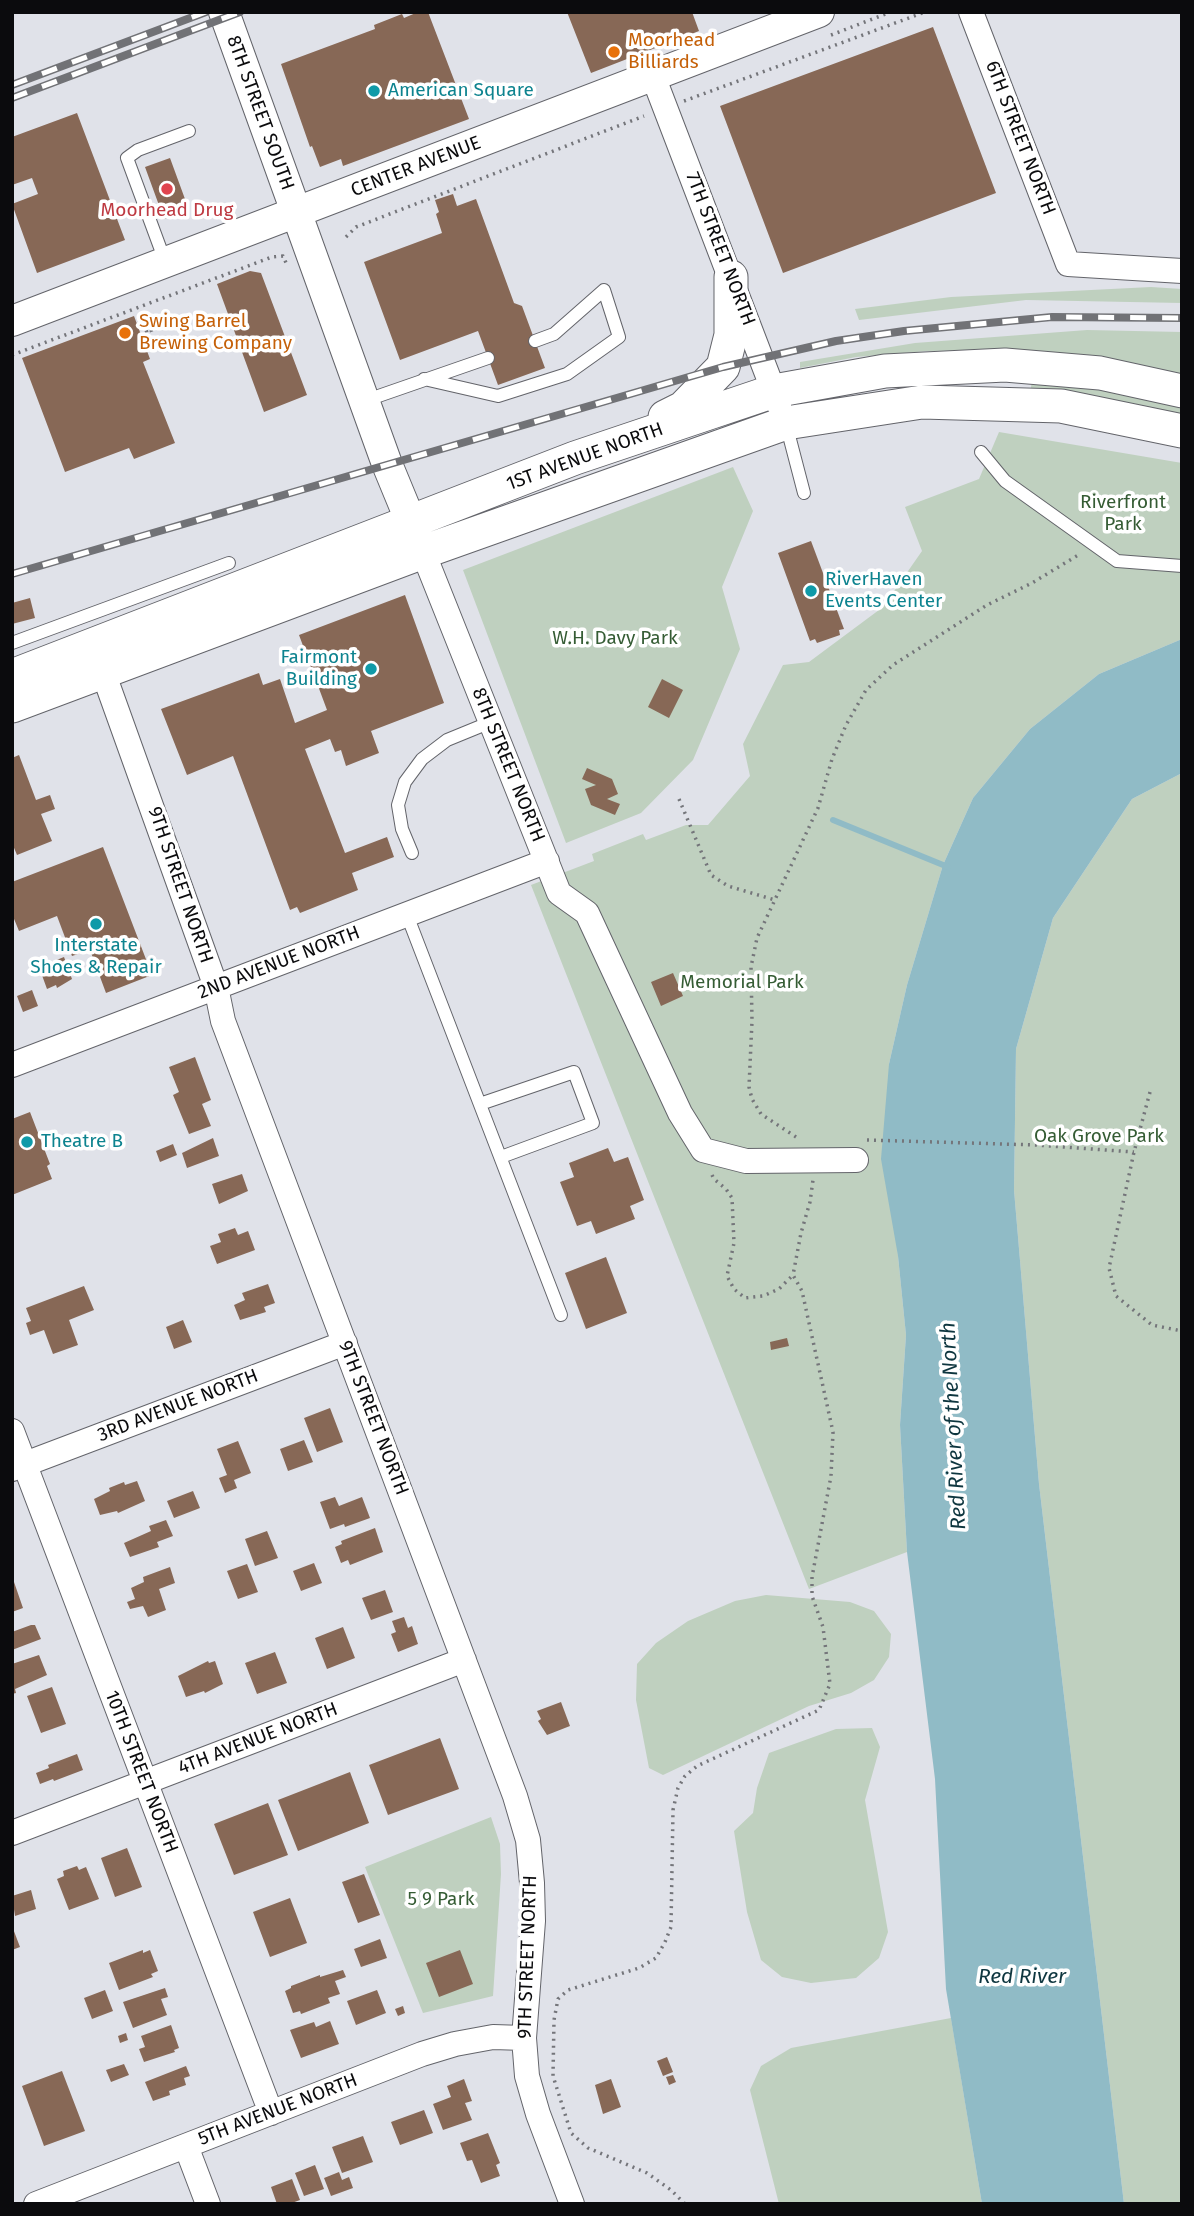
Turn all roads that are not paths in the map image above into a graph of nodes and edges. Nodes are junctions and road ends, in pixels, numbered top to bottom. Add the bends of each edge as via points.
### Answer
1 (224, 12) edge
2 (820, 12) edge
3 (971, 12) edge
4 (653, 76) junction
5 (189, 131) dead end
6 (296, 214) junction
7 (166, 263) junction
8 (1182, 271) edge
9 (731, 276) junction
10 (12, 321) edge
11 (536, 341) dead end
12 (488, 358) dead end
13 (424, 379) junction
14 (774, 391) junction
15 (1182, 391) edge
16 (364, 401) junction
17 (786, 423) junction
18 (1182, 431) edge
19 (981, 452) dead end
20 (575, 458) junction
21 (804, 493) dead end
22 (417, 537) junction
23 (229, 563) dead end
24 (1182, 566) edge
25 (12, 643) edge
26 (99, 658) junction
27 (12, 676) edge
28 (12, 706) edge
29 (491, 722) junction
30 (412, 853) dead end
31 (547, 861) junction
32 (407, 915) junction
33 (216, 987) junction
34 (12, 1065) edge
35 (480, 1104) junction
36 (858, 1150) road end
37 (501, 1157) junction
38 (561, 1315) dead end
39 (345, 1343) junction
40 (12, 1431) edge
41 (19, 1467) edge
42 (464, 1660) junction
43 (145, 1782) junction
44 (12, 1833) edge
45 (524, 2038) junction
46 (271, 2113) junction
47 (186, 2146) junction
48 (36, 2204) edge
49 (208, 2204) edge
50 (572, 2204) edge

1 - 6 street, 8TH STREET SOUTH
2 - 4 street, CENTER AVENUE
3 - 8 street, 6TH STREET NORTH via 1068,264
4 - 6 street, CENTER AVENUE
4 - 9 street, 7TH STREET NORTH
5 - 7 lane via 127,158
6 - 7 street, CENTER AVENUE
6 - 16 street, 8TH STREET NORTH
7 - 10 street, CENTER AVENUE
9 - 14 street, 7TH STREET NORTH
9 - 20 main road via 731,335 723,367 683,408
11 - 13 lane via 554,334 604,290 619,337 567,374 498,396
12 - 13 lane
13 - 16 lane
14 - 15 main road, 1ST AVENUE NORTH via 885,371 1005,365 1100,373
14 - 17 street, 7TH STREET NORTH
14 - 20 main road, 1ST AVENUE NORTH
16 - 22 street, 8TH STREET NORTH
17 - 18 main road, 1ST AVENUE NORTH via 922,402 1061,406
17 - 21 lane
17 - 22 main road, 1ST AVENUE NORTH
19 - 24 lane via 1005,481 1117,561
20 - 22 main road, 1ST AVENUE NORTH
22 - 26 main road, 1ST AVENUE NORTH
22 - 29 street, 8TH STREET NORTH
23 - 25 lane
26 - 27 main road, 1ST AVENUE NORTH
26 - 28 main road, 1ST AVENUE NORTH
26 - 33 street, 9TH STREET NORTH
29 - 30 lane via 447,740 422,759 405,782 398,805
29 - 31 street, 8TH STREET NORTH
31 - 32 street, 2ND AVENUE NORTH
31 - 36 street, 8TH STREET NORTH via 559,893 587,913 680,1113 704,1150 746,1161 816,1160
32 - 33 street, 2ND AVENUE NORTH
32 - 35 lane
33 - 34 street, 2ND AVENUE NORTH
33 - 39 street, 9TH STREET NORTH via 223,1021
35 - 37 lane
35 - 37 lane via 574,1072 593,1124
37 - 38 lane
39 - 41 street, 3RD AVENUE NORTH
39 - 42 street, 9TH STREET NORTH
40 - 41 street, 10TH STREET NORTH
41 - 43 street, 10TH STREET NORTH
42 - 43 street, 4TH AVENUE NORTH
42 - 45 street, 9TH STREET NORTH via 528,1840 533,1921
43 - 44 street, 4TH AVENUE NORTH
43 - 46 street, 10TH STREET NORTH
45 - 46 street, 5TH AVENUE NORTH via 493,2037 455,2044
45 - 50 street, 9TH STREET NORTH via 527,2076
46 - 47 street, 5TH AVENUE NORTH
47 - 48 street, 5TH AVENUE NORTH
47 - 49 street

